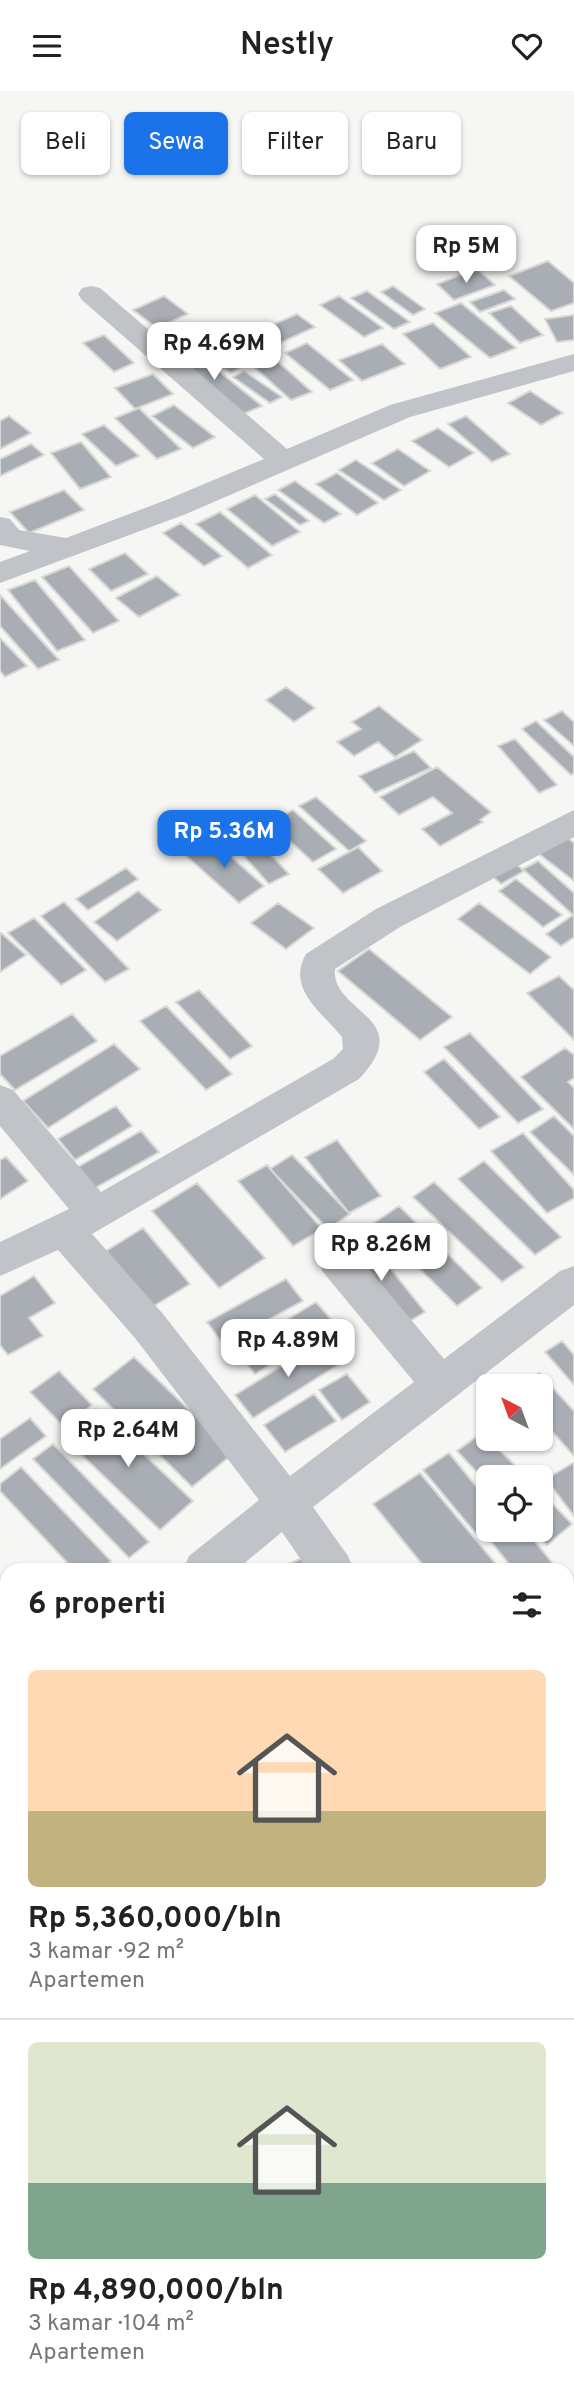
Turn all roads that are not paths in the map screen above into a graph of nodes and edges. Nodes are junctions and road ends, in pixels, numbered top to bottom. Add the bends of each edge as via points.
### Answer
1 (91, 294) dead end
2 (574, 362) edge
3 (284, 461) junction
4 (4, 537) edge
5 (70, 548) junction
6 (0, 573) edge
7 (574, 822) edge
8 (0, 1100) edge
9 (80, 1223) junction
10 (0, 1260) edge
11 (337, 1260) dead end
12 (574, 1283) edge
13 (442, 1385) junction
14 (287, 1502) junction
15 (213, 1563) edge
16 (328, 1563) edge

1 - 3 street
2 - 3 street via 400,411
3 - 5 street
4 - 5 street
5 - 6 street
7 - 9 street via 388,918 318,963 314,976 320,991 355,1027 361,1040 360,1053 346,1069
8 - 9 street
9 - 10 street
9 - 14 street via 106,1272
11 - 13 street
12 - 13 street
13 - 14 street
14 - 15 street
14 - 16 street

